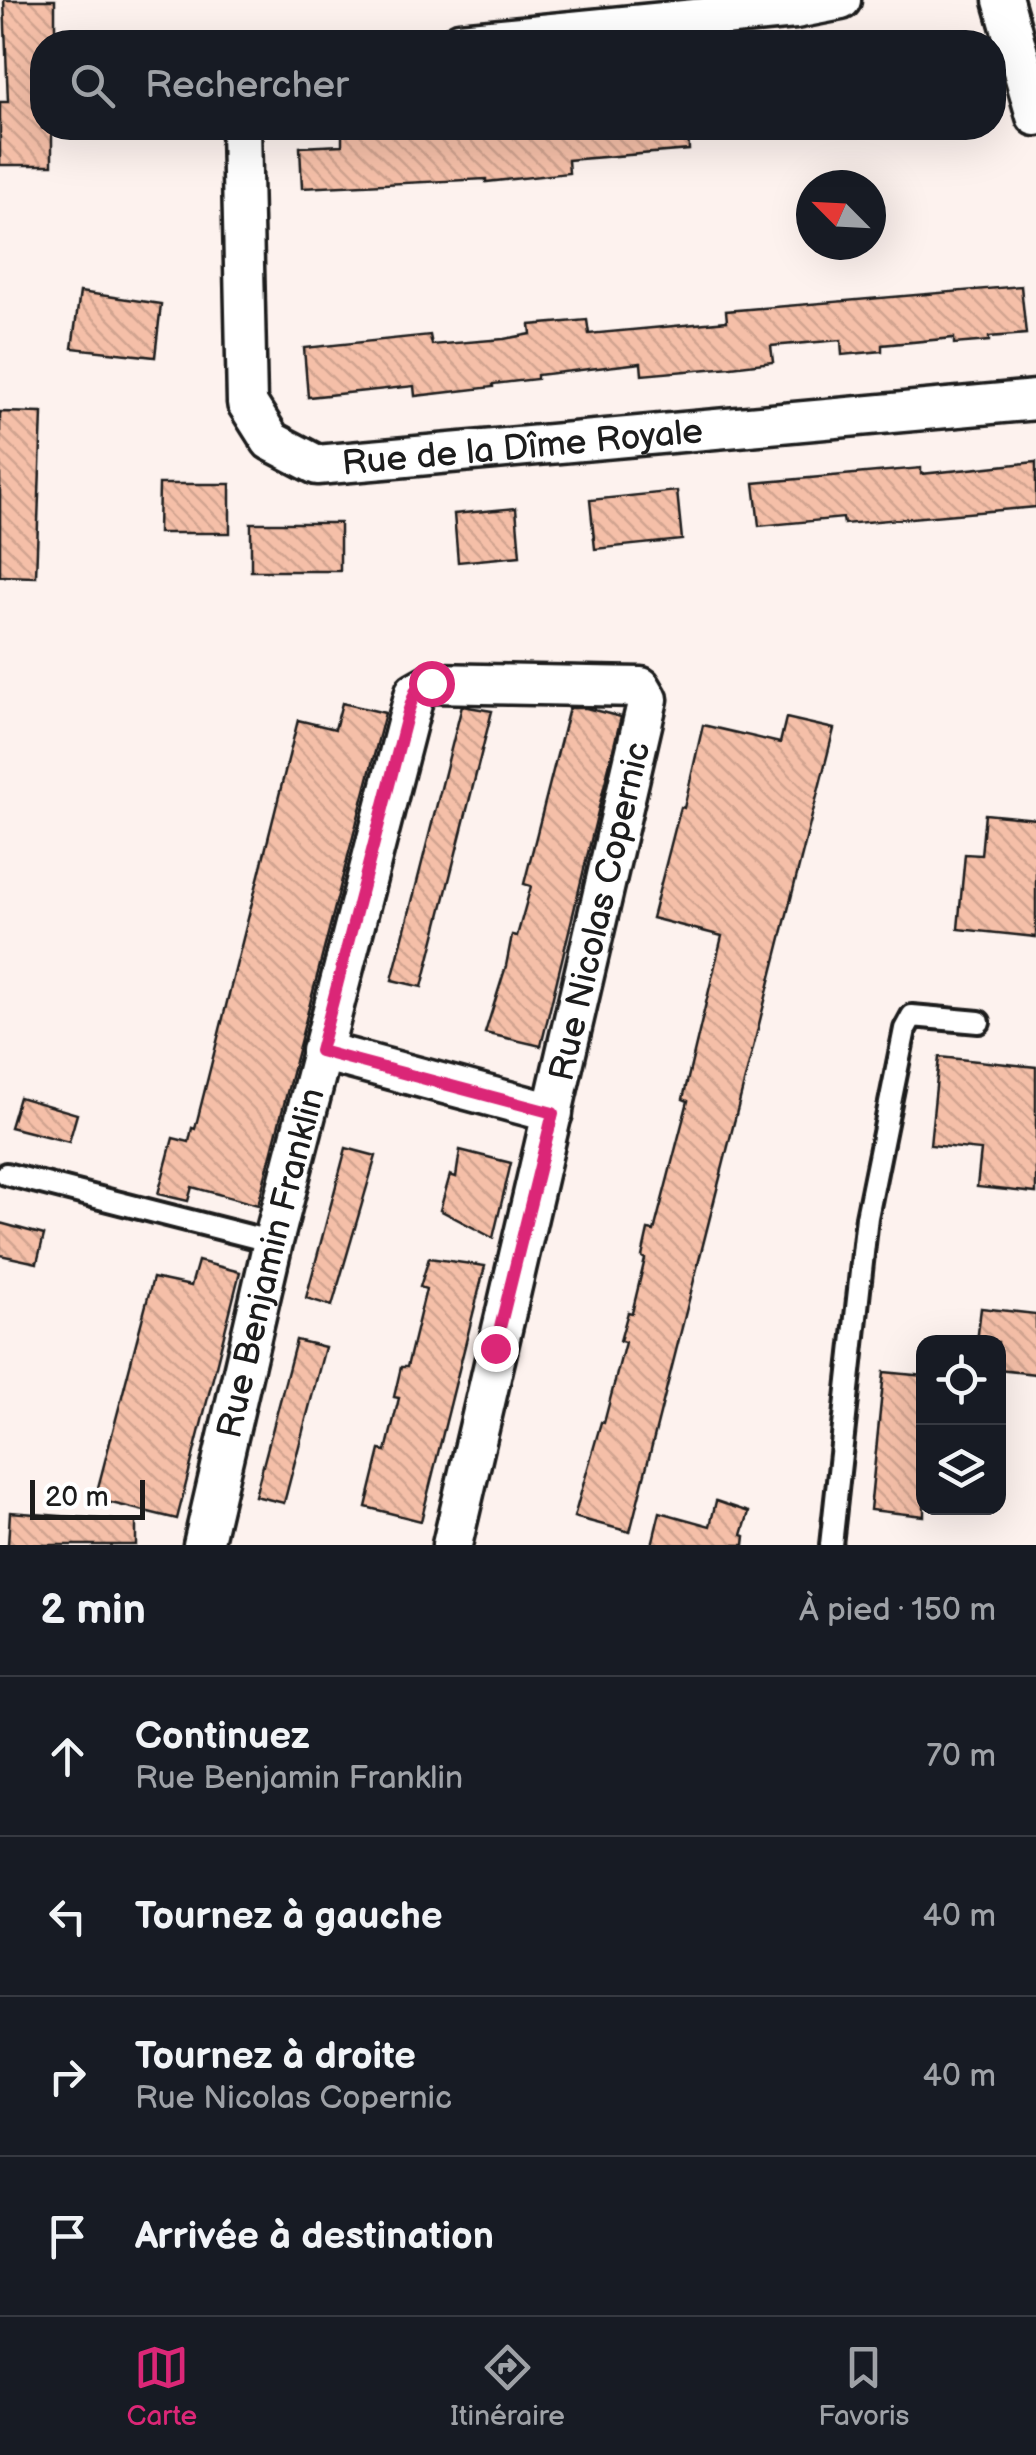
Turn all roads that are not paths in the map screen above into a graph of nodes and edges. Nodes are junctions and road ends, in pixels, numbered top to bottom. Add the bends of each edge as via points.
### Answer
1 (841, 0) edge
2 (1003, 0) edge
3 (586, 30) edge
4 (1036, 116) edge
5 (241, 140) edge
6 (1036, 400) edge
7 (415, 692) joint
8 (979, 1022) dead end
9 (320, 1051) junction
10 (553, 1113) junction
11 (6, 1174) dead end
12 (273, 1242) junction
13 (204, 1545) edge
14 (452, 1545) edge
15 (831, 1545) edge

1 - 3 street
2 - 4 street
5 - 6 street, Rue de la Dîme Royale via 247,402 271,440 317,465
7 - 9 street, Rue Benjamin Franklin
7 - 10 street, Rue Nicolas Copernic via 431,683 641,688 648,698
8 - 15 lane via 912,1016 905,1028 867,1216
9 - 10 street
9 - 12 street, Rue Benjamin Franklin
10 - 14 street, Rue Nicolas Copernic
11 - 12 lane
12 - 13 street, Rue Benjamin Franklin

